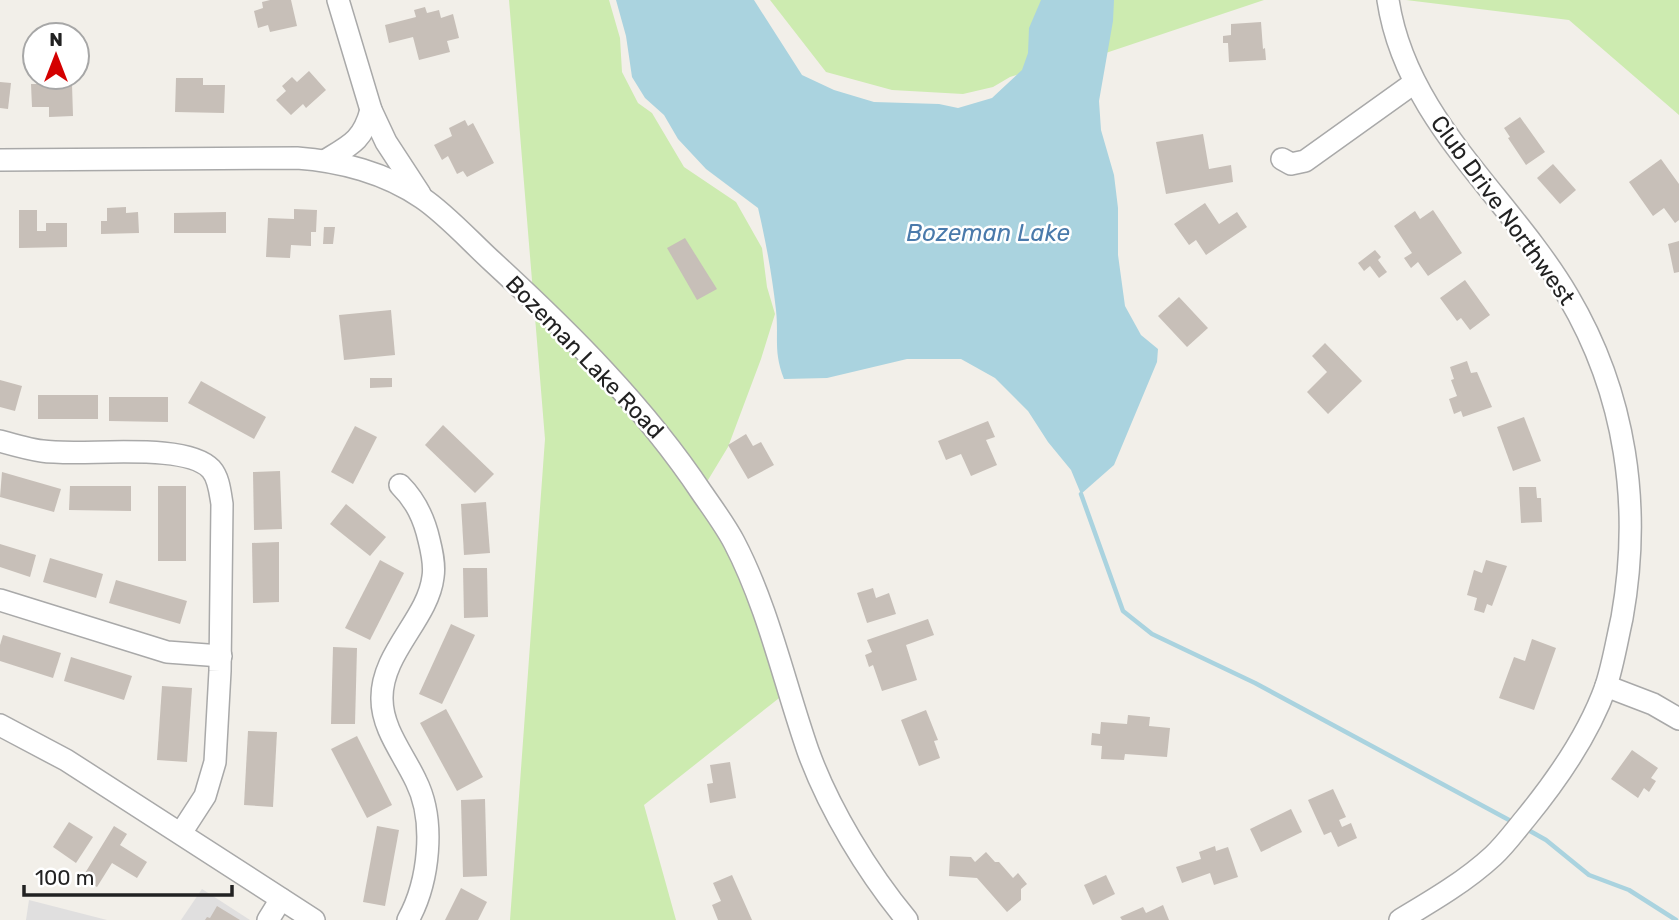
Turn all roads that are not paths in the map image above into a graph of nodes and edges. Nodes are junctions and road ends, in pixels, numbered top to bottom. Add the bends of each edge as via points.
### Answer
1 (338, 0) edge
2 (1388, 0) edge
3 (1414, 83) junction
4 (371, 110) junction
5 (1282, 159) dead end
6 (0, 160) edge
7 (326, 160) junction
8 (423, 198) junction
9 (0, 441) edge
10 (400, 485) dead end
11 (0, 600) edge
12 (220, 656) junction
13 (1606, 686) junction
14 (1679, 719) edge
15 (0, 725) edge
16 (181, 833) junction
17 (281, 899) junction
18 (303, 917) edge
19 (268, 920) edge
20 (408, 920) edge
21 (907, 920) edge
22 (1400, 920) edge

1 - 4 street
2 - 3 street, Club Drive Northwest
3 - 5 street via 1305,161 1291,164
3 - 13 street, Club Drive Northwest via 1568,295 1592,340 1614,402 1629,481 1631,534 1627,588
4 - 7 street via 355,143
4 - 8 street via 400,166
6 - 7 street, Bozeman Lake Road
7 - 8 street, Bozeman Lake Road via 386,179
8 - 21 street, Bozeman Lake Road via 534,299 675,452 734,542 760,604 809,755 833,806 863,859
9 - 12 street via 42,451 161,453 191,457 211,469 222,504
10 - 20 street via 421,512 433,563 429,594 389,665 382,696 388,727 418,784 426,811 423,874 417,904
11 - 12 street via 167,652
12 - 16 street via 213,773 205,796
13 - 14 street
13 - 22 street, Club Drive Northwest via 1548,792 1494,856
15 - 16 street via 66,760
16 - 17 street
17 - 18 street
17 - 19 street

